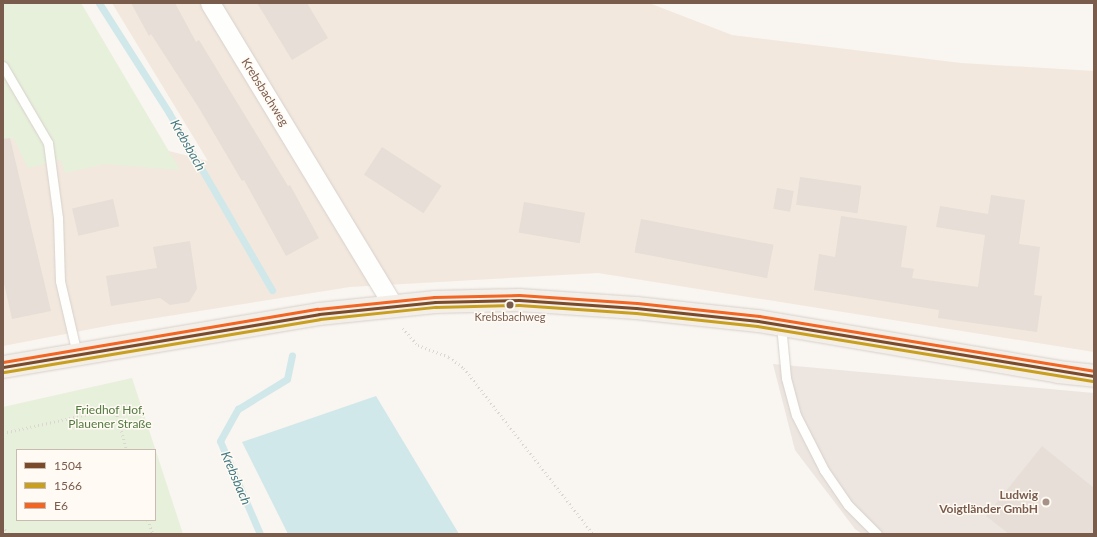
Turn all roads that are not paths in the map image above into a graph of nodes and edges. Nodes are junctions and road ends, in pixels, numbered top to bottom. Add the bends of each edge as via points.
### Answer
1 (210, 3) edge
2 (3, 66) edge
3 (393, 305) junction
4 (781, 325) junction
5 (77, 354) junction
6 (3, 367) edge
7 (1094, 376) edge
8 (877, 534) edge

1 - 3 street, Krebsbachweg
2 - 5 lane via 48,143 58,218 60,281
3 - 4 main road via 518,300 636,308
3 - 5 main road via 227,327
4 - 7 main road
4 - 8 lane via 786,378 796,415 824,470 848,505
5 - 6 main road

